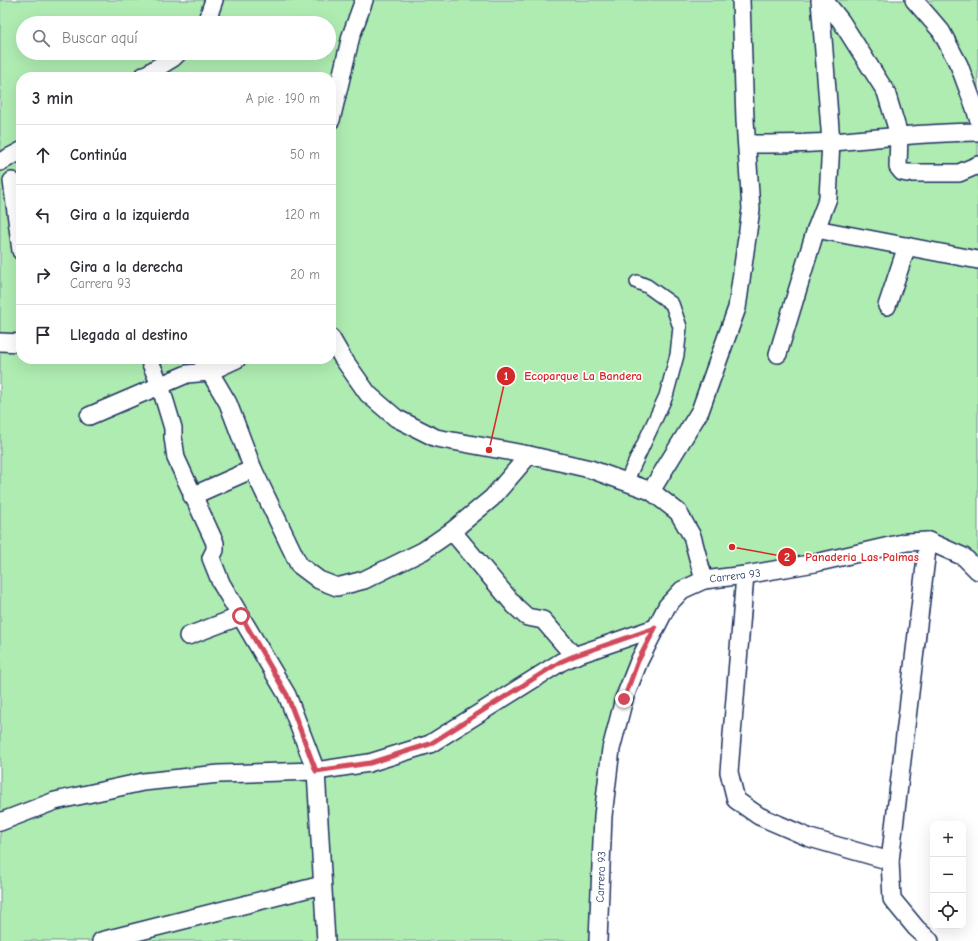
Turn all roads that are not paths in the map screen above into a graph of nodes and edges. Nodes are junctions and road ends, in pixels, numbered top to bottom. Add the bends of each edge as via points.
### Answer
1 (214, 0) edge
2 (364, 0) edge
3 (741, 0) edge
4 (820, 0) edge
5 (824, 0) edge
6 (914, 0) edge
7 (208, 16) edge
8 (170, 60) edge
9 (150, 72) edge
10 (336, 99) edge
11 (978, 118) edge
12 (978, 132) edge
13 (899, 136) junction
14 (831, 142) junction
15 (747, 144) junction
16 (16, 154) edge
17 (0, 162) edge
18 (978, 165) edge
19 (11, 181) edge
20 (16, 216) edge
21 (816, 230) junction
22 (907, 246) junction
23 (978, 260) edge
24 (637, 282) dead end
25 (887, 306) dead end
26 (0, 342) edge
27 (16, 343) edge
28 (336, 347) edge
29 (778, 354) dead end
30 (151, 364) edge
31 (206, 365) edge
32 (160, 385) junction
33 (89, 416) dead end
34 (529, 455) junction
35 (253, 469) junction
36 (626, 482) junction
37 (651, 491) junction
38 (192, 496) junction
39 (452, 531) junction
40 (928, 541) junction
41 (978, 571) edge
42 (745, 575) junction
43 (704, 580) junction
44 (241, 616) junction
45 (655, 628) junction
46 (188, 636) dead end
47 (574, 656) junction
48 (316, 771) junction
49 (0, 822) edge
50 (890, 861) junction
51 (322, 885) junction
52 (101, 941) edge
53 (326, 941) edge
54 (598, 941) edge
55 (930, 941) edge

1 - 7 street
2 - 10 street via 351,36
3 - 15 street
4 - 14 street
5 - 13 street via 841,21 886,92
6 - 11 street via 941,31 959,65
8 - 9 street
12 - 13 street
13 - 14 street
13 - 18 street via 898,167 902,172 959,173
14 - 15 street
14 - 21 street via 828,198
15 - 37 street via 751,209 738,308 700,411
16 - 17 street
19 - 20 street
21 - 22 street
21 - 29 street
22 - 23 street
22 - 25 street
24 - 36 street via 672,304 680,327 677,355 666,396
26 - 27 street
28 - 34 street via 368,394 396,418 436,438
30 - 32 street
31 - 32 street
31 - 35 street via 228,404
32 - 33 street
32 - 38 street via 173,428 176,458
34 - 36 street via 590,469
34 - 39 street via 492,498
35 - 38 street
35 - 39 street via 299,565 319,580 337,587 364,580 417,554
36 - 37 street
37 - 43 street via 678,512 692,536
38 - 44 street via 215,543 211,558
39 - 47 street via 515,606 527,617 543,620
40 - 41 street, Carrera 93 via 964,557
40 - 42 street, Carrera 93 via 907,542 815,563
40 - 50 street
42 - 43 street, Carrera 93
42 - 50 street via 730,772 736,800 760,816 810,838
43 - 45 street, Carrera 93 via 682,590 667,606
44 - 46 street
44 - 48 street via 287,695
45 - 47 street
45 - 54 street, Carrera 93 via 638,661 624,699 611,749 603,816
47 - 48 street via 560,662 430,744 370,763
48 - 49 street via 218,774 143,782 54,801
48 - 51 street
50 - 55 street via 892,899
51 - 52 street
51 - 53 street

